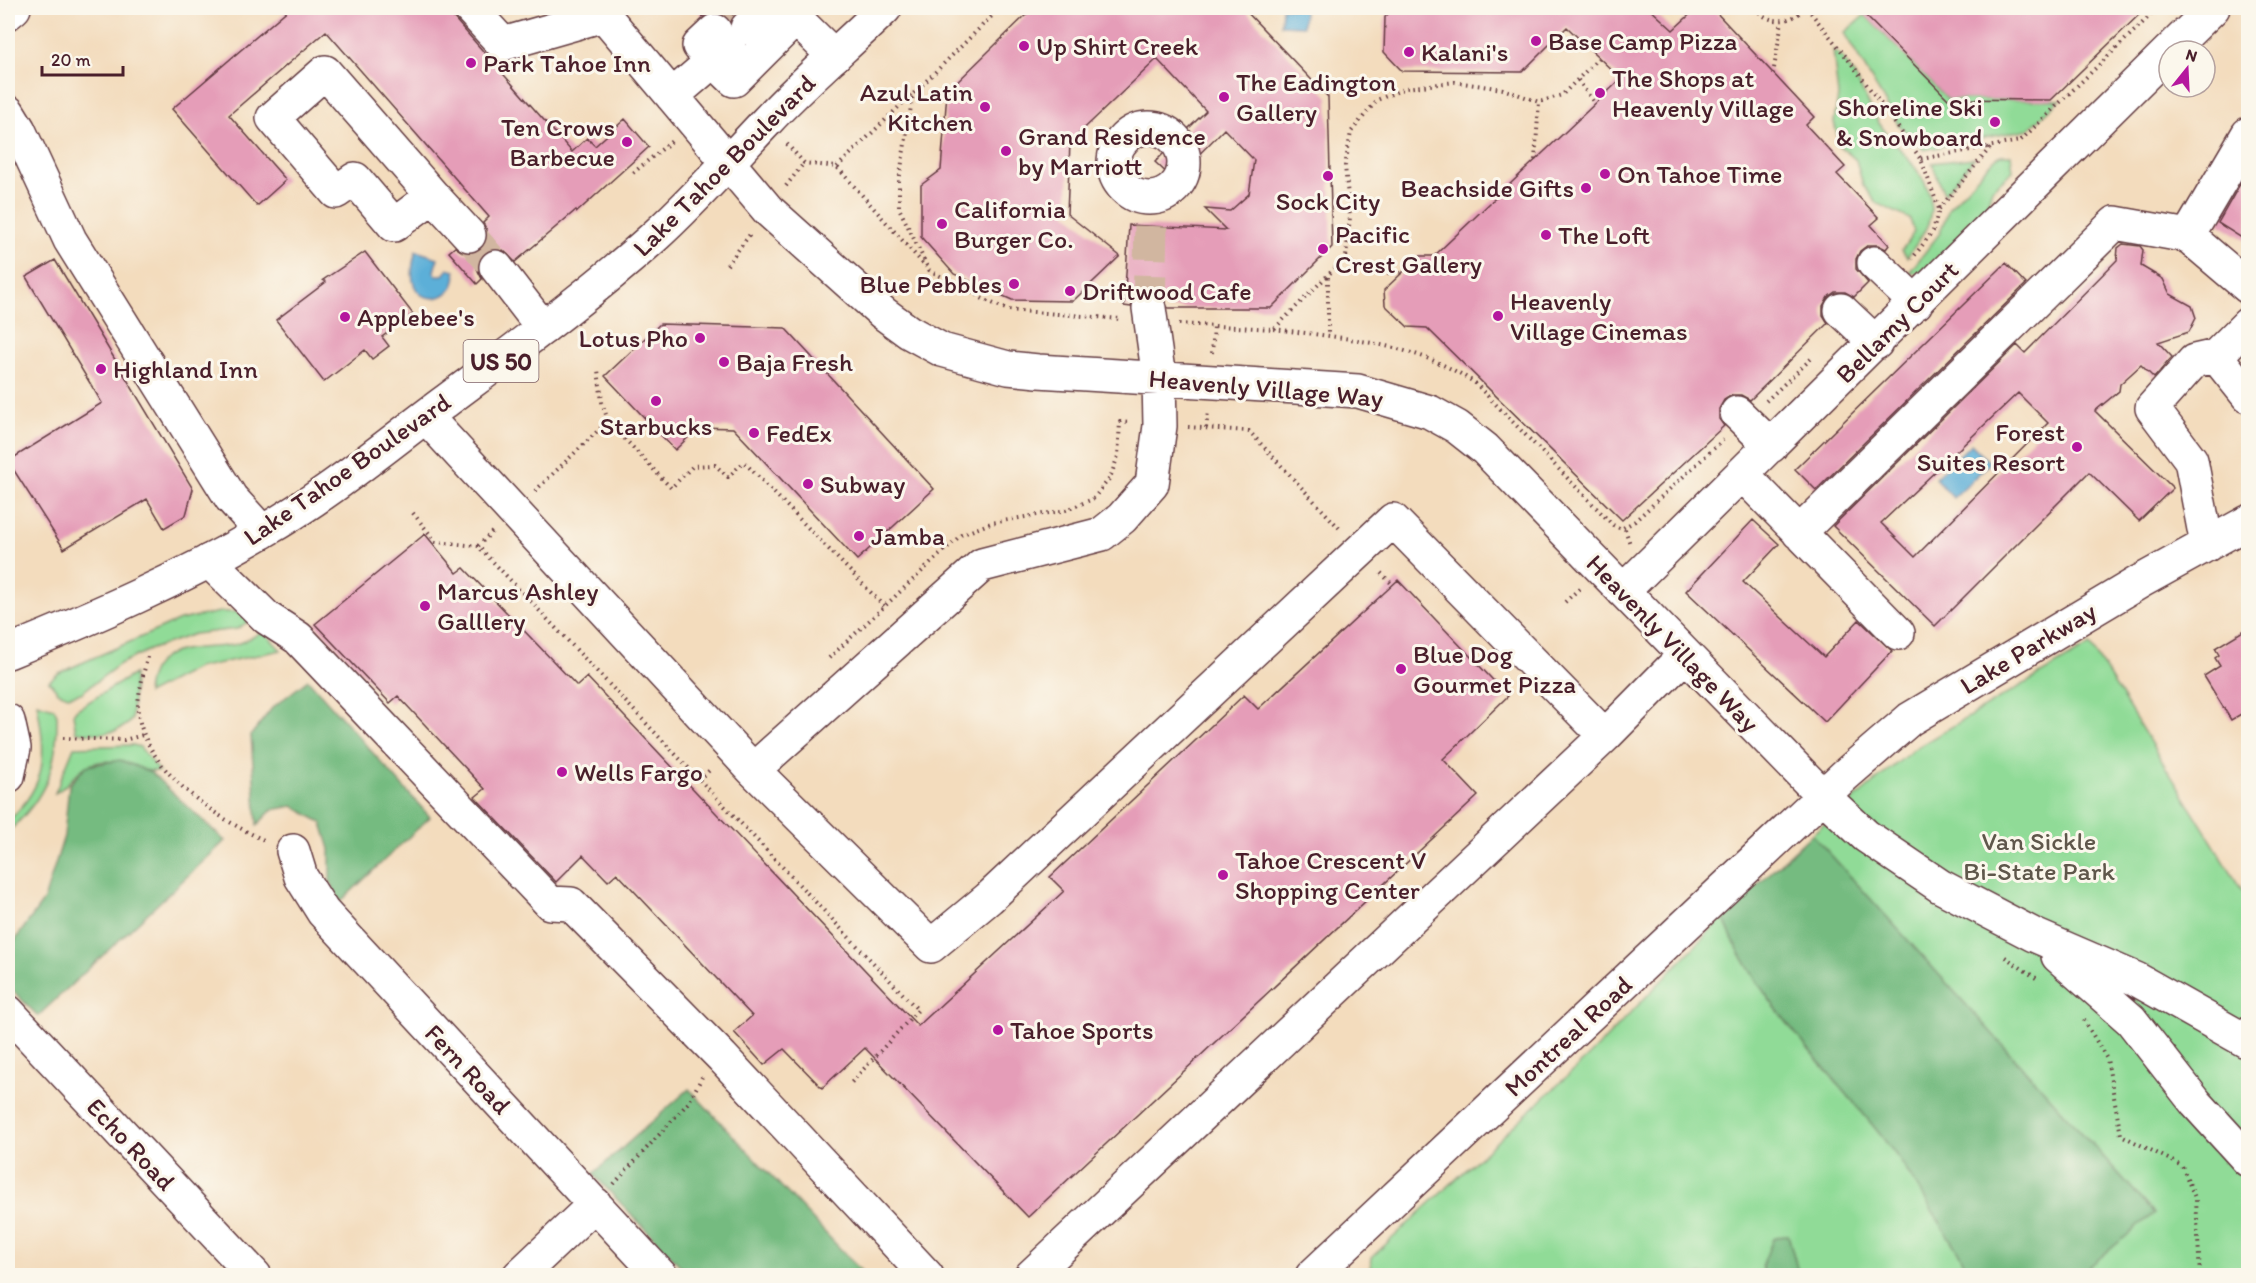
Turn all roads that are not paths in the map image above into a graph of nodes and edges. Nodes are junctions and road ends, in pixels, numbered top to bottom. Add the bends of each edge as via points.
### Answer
1 (14, 8) edge
2 (470, 8) edge
3 (885, 8) edge
4 (2213, 8) edge
5 (601, 11) edge
6 (8, 13) edge
7 (747, 25) edge
8 (2181, 39) edge
9 (834, 56) junction
10 (2157, 63) edge
11 (672, 96) junction
12 (8, 112) edge
13 (2248, 134) edge
14 (729, 163) junction
15 (433, 196) junction
16 (469, 235) tunnel mouth
17 (2188, 236) junction
18 (496, 267) tunnel mouth
19 (1884, 271) road end
20 (2248, 287) edge
21 (1916, 303) junction
22 (1841, 310) dead end
23 (1149, 315) tunnel mouth
24 (2248, 324) edge
25 (543, 328) junction
26 (1876, 343) junction
27 (2216, 356) junction
28 (1159, 378) junction
29 (2248, 396) edge
30 (426, 417) junction
31 (1741, 417) road end
32 (1771, 446) junction
33 (1742, 474) junction
34 (2248, 522) edge
35 (262, 532) junction
36 (1799, 533) junction
37 (2207, 544) junction
38 (209, 561) junction
39 (1623, 591) junction
40 (1898, 633) dead end
41 (8, 652) edge
42 (1685, 655) junction
43 (8, 721) edge
44 (1605, 736) junction
45 (753, 770) junction
46 (8, 776) edge
47 (1824, 797) junction
48 (293, 851) road end
49 (2034, 935) junction
50 (8, 1012) edge
51 (2248, 1042) edge
52 (2248, 1160) edge
53 (595, 1204) junction
54 (255, 1275) edge
55 (519, 1275) edge
56 (661, 1275) edge
57 (927, 1275) edge
58 (1031, 1275) edge
59 (1312, 1275) edge

1 - 6 main road
2 - 5 main road via 503,44
3 - 9 main road, Lake Tahoe Boulevard / US 50
4 - 8 main road, Bellamy Court
5 - 11 main road, Heavenly Village Way
7 - 9 main road
7 - 11 main road
9 - 14 main road, Lake Tahoe Boulevard / US 50
10 - 21 main road, Bellamy Court
11 - 14 main road, Heavenly Village Way
12 - 35 main road via 70,240 231,498
13 - 17 main road
14 - 25 main road, Lake Tahoe Boulevard / US 50 via 656,236
14 - 28 main road, Heavenly Village Way via 768,210 883,313 942,350 1008,368
15 - 15 main road via 394,225 355,179 336,192 273,118 325,72
15 - 16 main road
17 - 20 main road
17 - 36 main road via 2115,223
18 - 25 main road
19 - 21 main road
21 - 26 main road, Bellamy Court
22 - 26 main road
23 - 28 main road
24 - 27 main road
25 - 30 main road, Lake Tahoe Boulevard / US 50
26 - 32 main road, Bellamy Court
27 - 29 main road
27 - 37 main road via 2194,361 2152,408 2191,460
28 - 39 main road, Heavenly Village Way via 1358,391 1430,412 1458,427 1485,449
28 - 45 main road via 1160,426 1152,484 1122,518 1102,534 982,565
30 - 35 main road, Lake Tahoe Boulevard / US 50
30 - 45 main road
31 - 32 main road
32 - 33 main road, Bellamy Court
33 - 36 main road
33 - 39 main road, Bellamy Court
34 - 37 main road, Lake Parkway
35 - 38 main road, Lake Tahoe Boulevard / US 50
36 - 40 main road
37 - 47 main road, Lake Parkway via 1910,719
38 - 41 main road, Lake Tahoe Boulevard / US 50 via 92,618
38 - 57 main road via 267,618 298,638 550,903 571,904 722,1057
39 - 42 main road, Heavenly Village Way
42 - 44 main road
42 - 47 main road, Heavenly Village Way
43 - 46 main road via 14,748
44 - 45 main road via 1393,520 989,898 931,946
44 - 58 main road
47 - 49 main road, Heavenly Village Way via 1893,856
47 - 59 main road, Montreal Road
48 - 53 main road, Fern Road via 301,877 323,912
49 - 51 main road via 2136,979
49 - 52 main road via 2131,1020 2196,1103
50 - 54 main road, Echo Road
53 - 55 main road
53 - 56 main road, Fern Road

